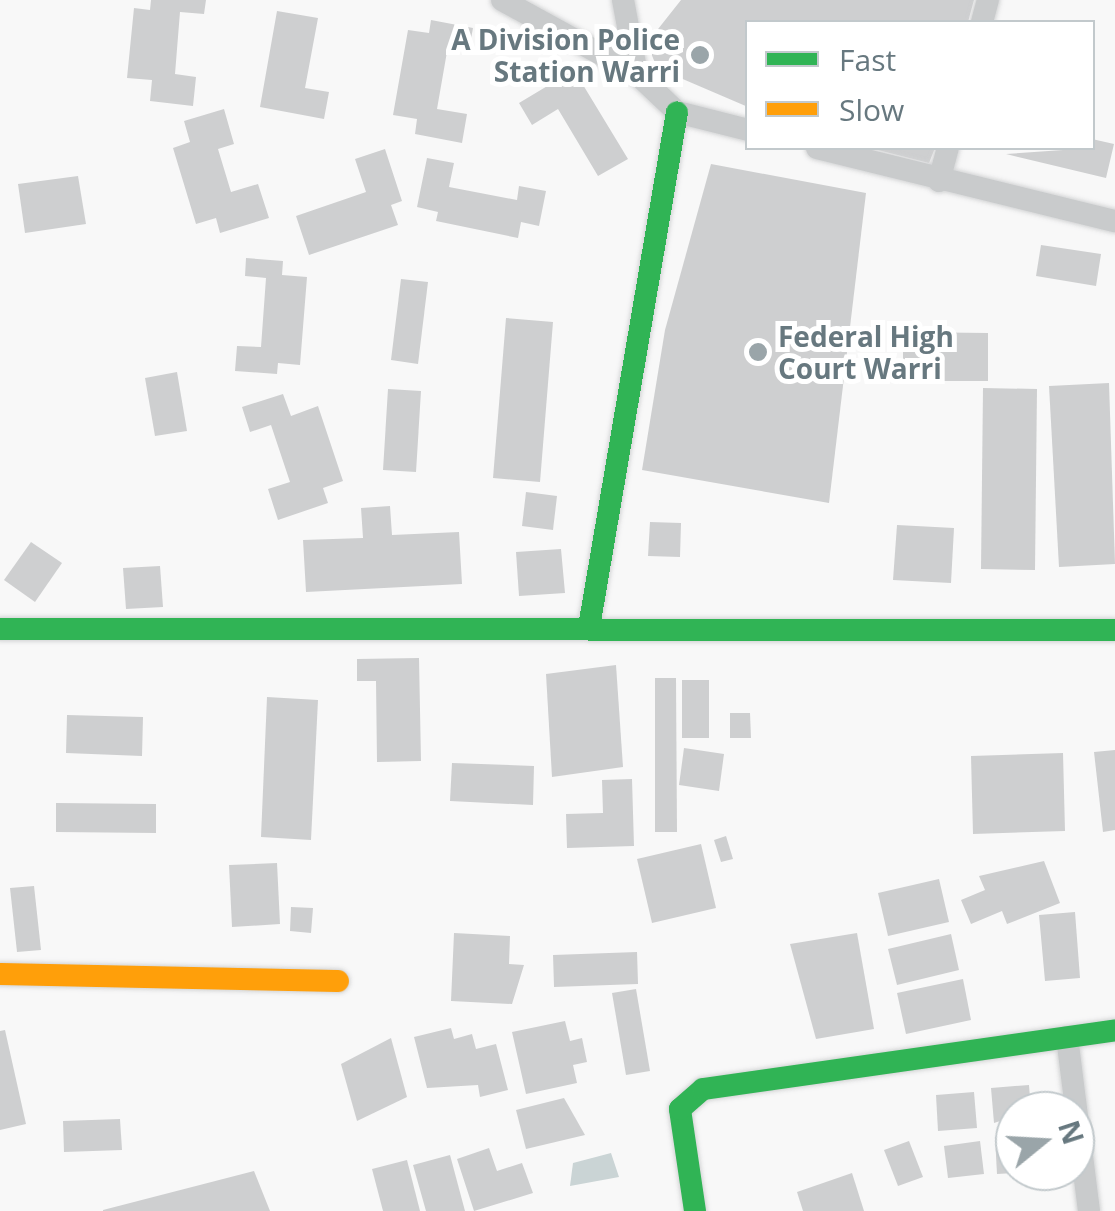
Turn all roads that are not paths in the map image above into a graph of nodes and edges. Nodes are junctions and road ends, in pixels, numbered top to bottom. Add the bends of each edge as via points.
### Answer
1 (502, 0) edge
2 (624, 0) edge
3 (636, 74) junction
4 (677, 112) junction
5 (745, 129) edge
6 (825, 150) edge
7 (947, 150) edge
8 (939, 180) junction
9 (1115, 221) edge
10 (589, 628) junction
11 (0, 630) edge
12 (1115, 630) edge
13 (0, 974) edge
14 (338, 982) dead end
15 (1115, 1030) edge
16 (1067, 1037) junction
17 (695, 1211) edge
18 (1089, 1211) edge

1 - 3 street
2 - 3 street
3 - 4 street
4 - 5 street
4 - 10 street
6 - 8 street
7 - 8 street
8 - 9 street
10 - 11 street
10 - 12 street
13 - 14 street
15 - 16 street
16 - 17 street via 703,1089 680,1109
16 - 18 street

